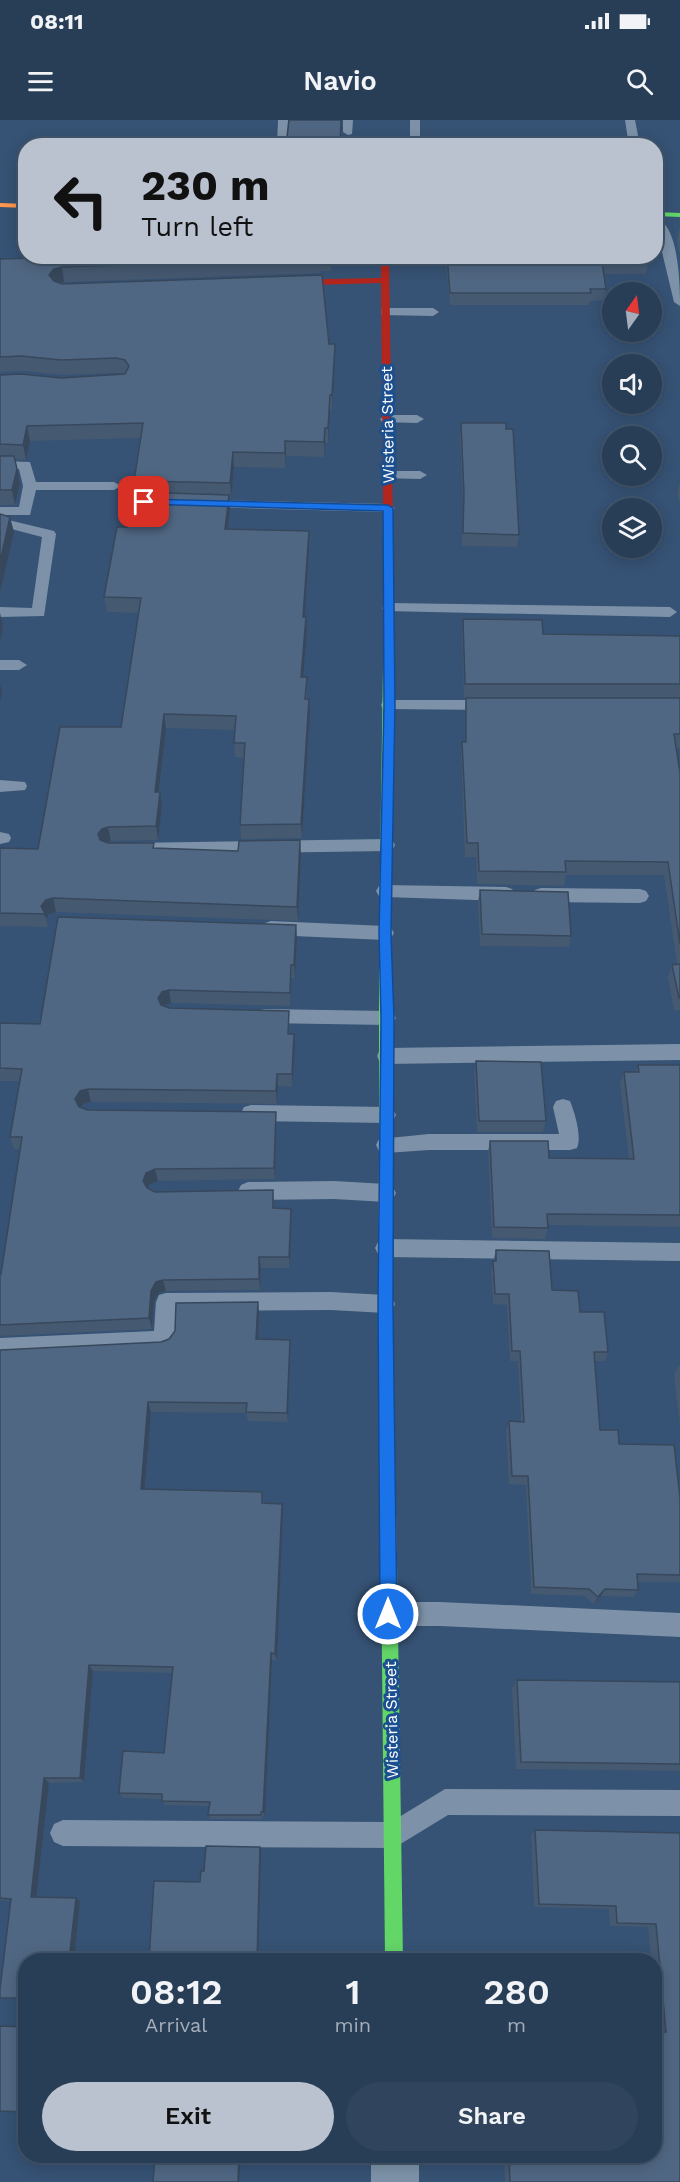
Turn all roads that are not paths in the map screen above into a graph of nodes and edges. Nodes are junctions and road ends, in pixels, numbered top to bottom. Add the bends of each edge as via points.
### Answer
1 (283, 120) edge
2 (415, 120) edge
3 (630, 120) edge
4 (282, 138) edge
5 (415, 138) edge
6 (633, 138) edge
7 (0, 205) edge
8 (18, 206) edge
9 (663, 214) edge
10 (680, 214) edge
11 (663, 228) edge
12 (385, 264) edge
13 (385, 280) junction
14 (267, 283) edge
15 (680, 302) edge
16 (385, 312) junction
17 (433, 312) dead end
18 (387, 419) junction
19 (417, 419) dead end
20 (0, 465) edge
21 (387, 475) junction
22 (420, 475) dead end
23 (30, 486) junction
24 (114, 486) dead end
25 (192, 503) edge
26 (388, 508) junction
27 (0, 511) edge
28 (0, 522) edge
29 (389, 608) junction
30 (0, 612) edge
31 (670, 612) dead end
32 (0, 665) edge
33 (20, 665) dead end
34 (389, 705) junction
35 (509, 705) edge
36 (0, 786) edge
37 (19, 786) dead end
38 (387, 846) junction
39 (111, 849) edge
40 (386, 891) junction
41 (640, 896) dead end
42 (258, 928) edge
43 (385, 933) junction
44 (243, 1015) edge
45 (387, 1018) junction
46 (680, 1052) edge
47 (386, 1056) junction
48 (563, 1107) dead end
49 (230, 1113) edge
50 (386, 1115) junction
51 (386, 1145) junction
52 (228, 1191) edge
53 (386, 1193) junction
54 (385, 1248) junction
55 (680, 1252) edge
56 (385, 1304) junction
57 (0, 1347) edge
58 (388, 1614) junction
59 (680, 1625) edge
60 (680, 1803) edge
61 (63, 1833) dead end
62 (394, 1835) junction
63 (394, 1953) edge
64 (395, 2163) edge
65 (395, 2182) edge

1 - 4 lane
2 - 5 lane
3 - 6 lane
7 - 8 street
9 - 10 street
11 - 15 lane
12 - 13 street, Wisteria Street
13 - 14 street
13 - 16 street, Wisteria Street
16 - 17 lane
16 - 18 street, Wisteria Street
18 - 19 lane
18 - 21 street, Wisteria Street
20 - 23 lane via 25,465
21 - 22 lane
21 - 26 street, Wisteria Street
23 - 24 lane
23 - 27 lane via 25,512
25 - 26 lane
26 - 29 street, Wisteria Street
28 - 30 lane via 49,534 39,613
29 - 31 lane
29 - 34 street, Wisteria Street
32 - 33 lane
34 - 35 lane
34 - 38 street, Wisteria Street
36 - 37 lane
38 - 39 lane
38 - 40 street, Wisteria Street
40 - 41 lane
40 - 43 street, Wisteria Street
42 - 43 lane
43 - 45 street, Wisteria Street
44 - 45 lane
45 - 47 street, Wisteria Street
46 - 47 lane
47 - 50 street, Wisteria Street
48 - 51 lane via 570,1142
49 - 50 lane
50 - 51 street, Wisteria Street
51 - 53 street, Wisteria Street
52 - 53 lane
53 - 54 street, Wisteria Street
54 - 55 lane
54 - 56 street, Wisteria Street
56 - 57 lane via 166,1302 164,1340
56 - 58 street, Wisteria Street
58 - 59 lane
58 - 62 street, Wisteria Street
60 - 62 lane via 445,1802
61 - 62 lane
62 - 63 street, Wisteria Street
64 - 65 street

